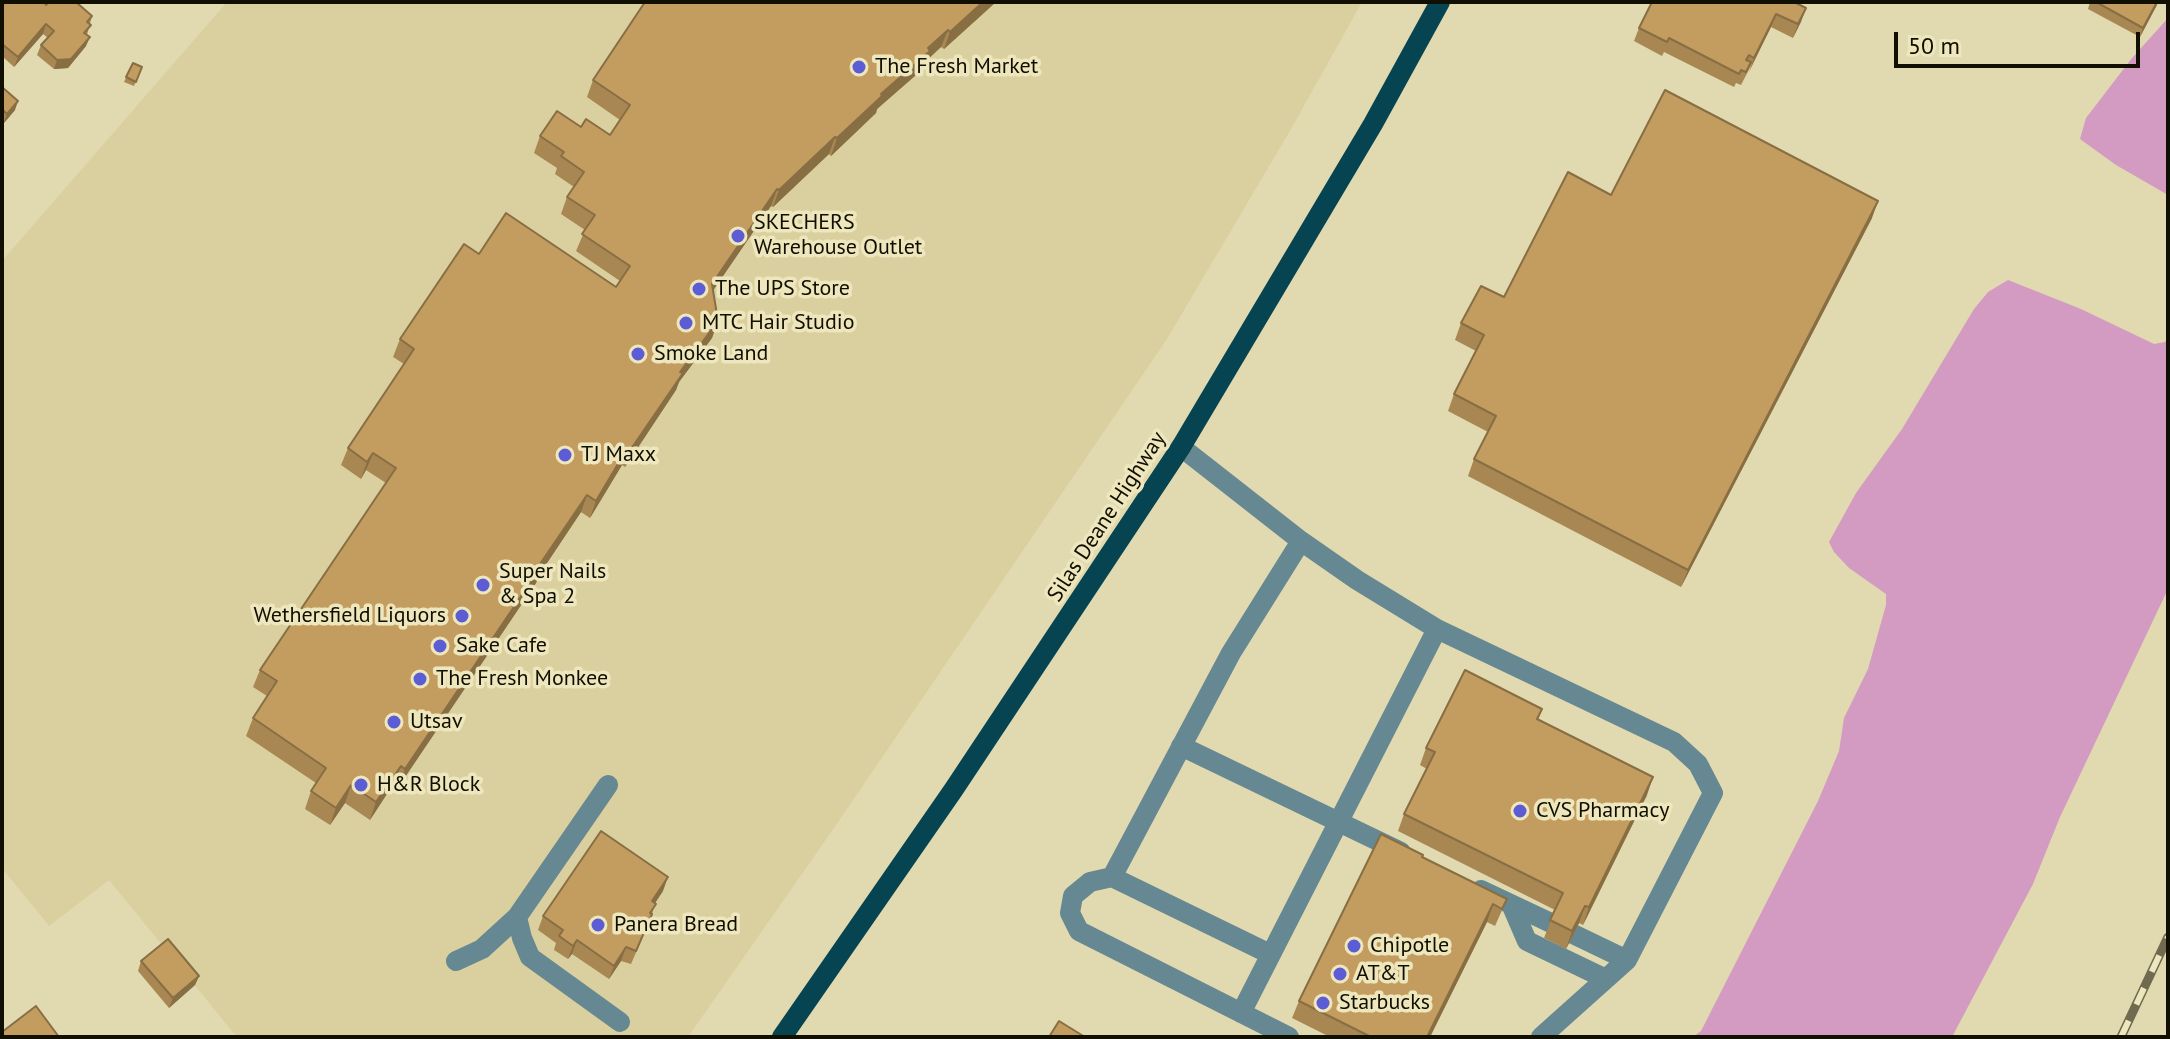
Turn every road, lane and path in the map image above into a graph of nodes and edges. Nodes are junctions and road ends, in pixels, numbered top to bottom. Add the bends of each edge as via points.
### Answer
1 (1440, 2) edge
2 (1181, 447) junction
3 (1301, 541) junction
4 (1437, 629) junction
5 (1181, 746) junction
6 (608, 785) dead end
7 (1338, 822) junction
8 (1425, 863) edge
9 (1112, 877) junction
10 (1468, 883) edge
11 (1511, 904) junction
12 (517, 917) junction
13 (1551, 923) edge
14 (1573, 934) edge
15 (1270, 954) junction
16 (1627, 960) junction
17 (456, 961) dead end
18 (1606, 979) junction
19 (1241, 1013) junction
20 (620, 1022) dead end
21 (782, 1037) edge
22 (1289, 1037) edge
23 (1541, 1037) edge

1 - 2 main road, Silas Deane Highway
2 - 3 lane
2 - 21 main road, Silas Deane Highway
3 - 4 lane
3 - 5 lane
4 - 7 lane
4 - 16 lane via 1674,742 1698,764 1713,793
5 - 7 lane
5 - 9 lane
6 - 12 lane
7 - 8 lane
7 - 15 lane
9 - 15 lane
9 - 19 lane via 1090,882 1073,896 1070,913 1079,931
10 - 11 lane
11 - 13 lane
11 - 18 lane via 1527,941
12 - 17 lane via 482,949
12 - 20 lane via 530,957
14 - 16 lane
15 - 19 lane
16 - 18 lane
18 - 23 lane
19 - 22 lane

